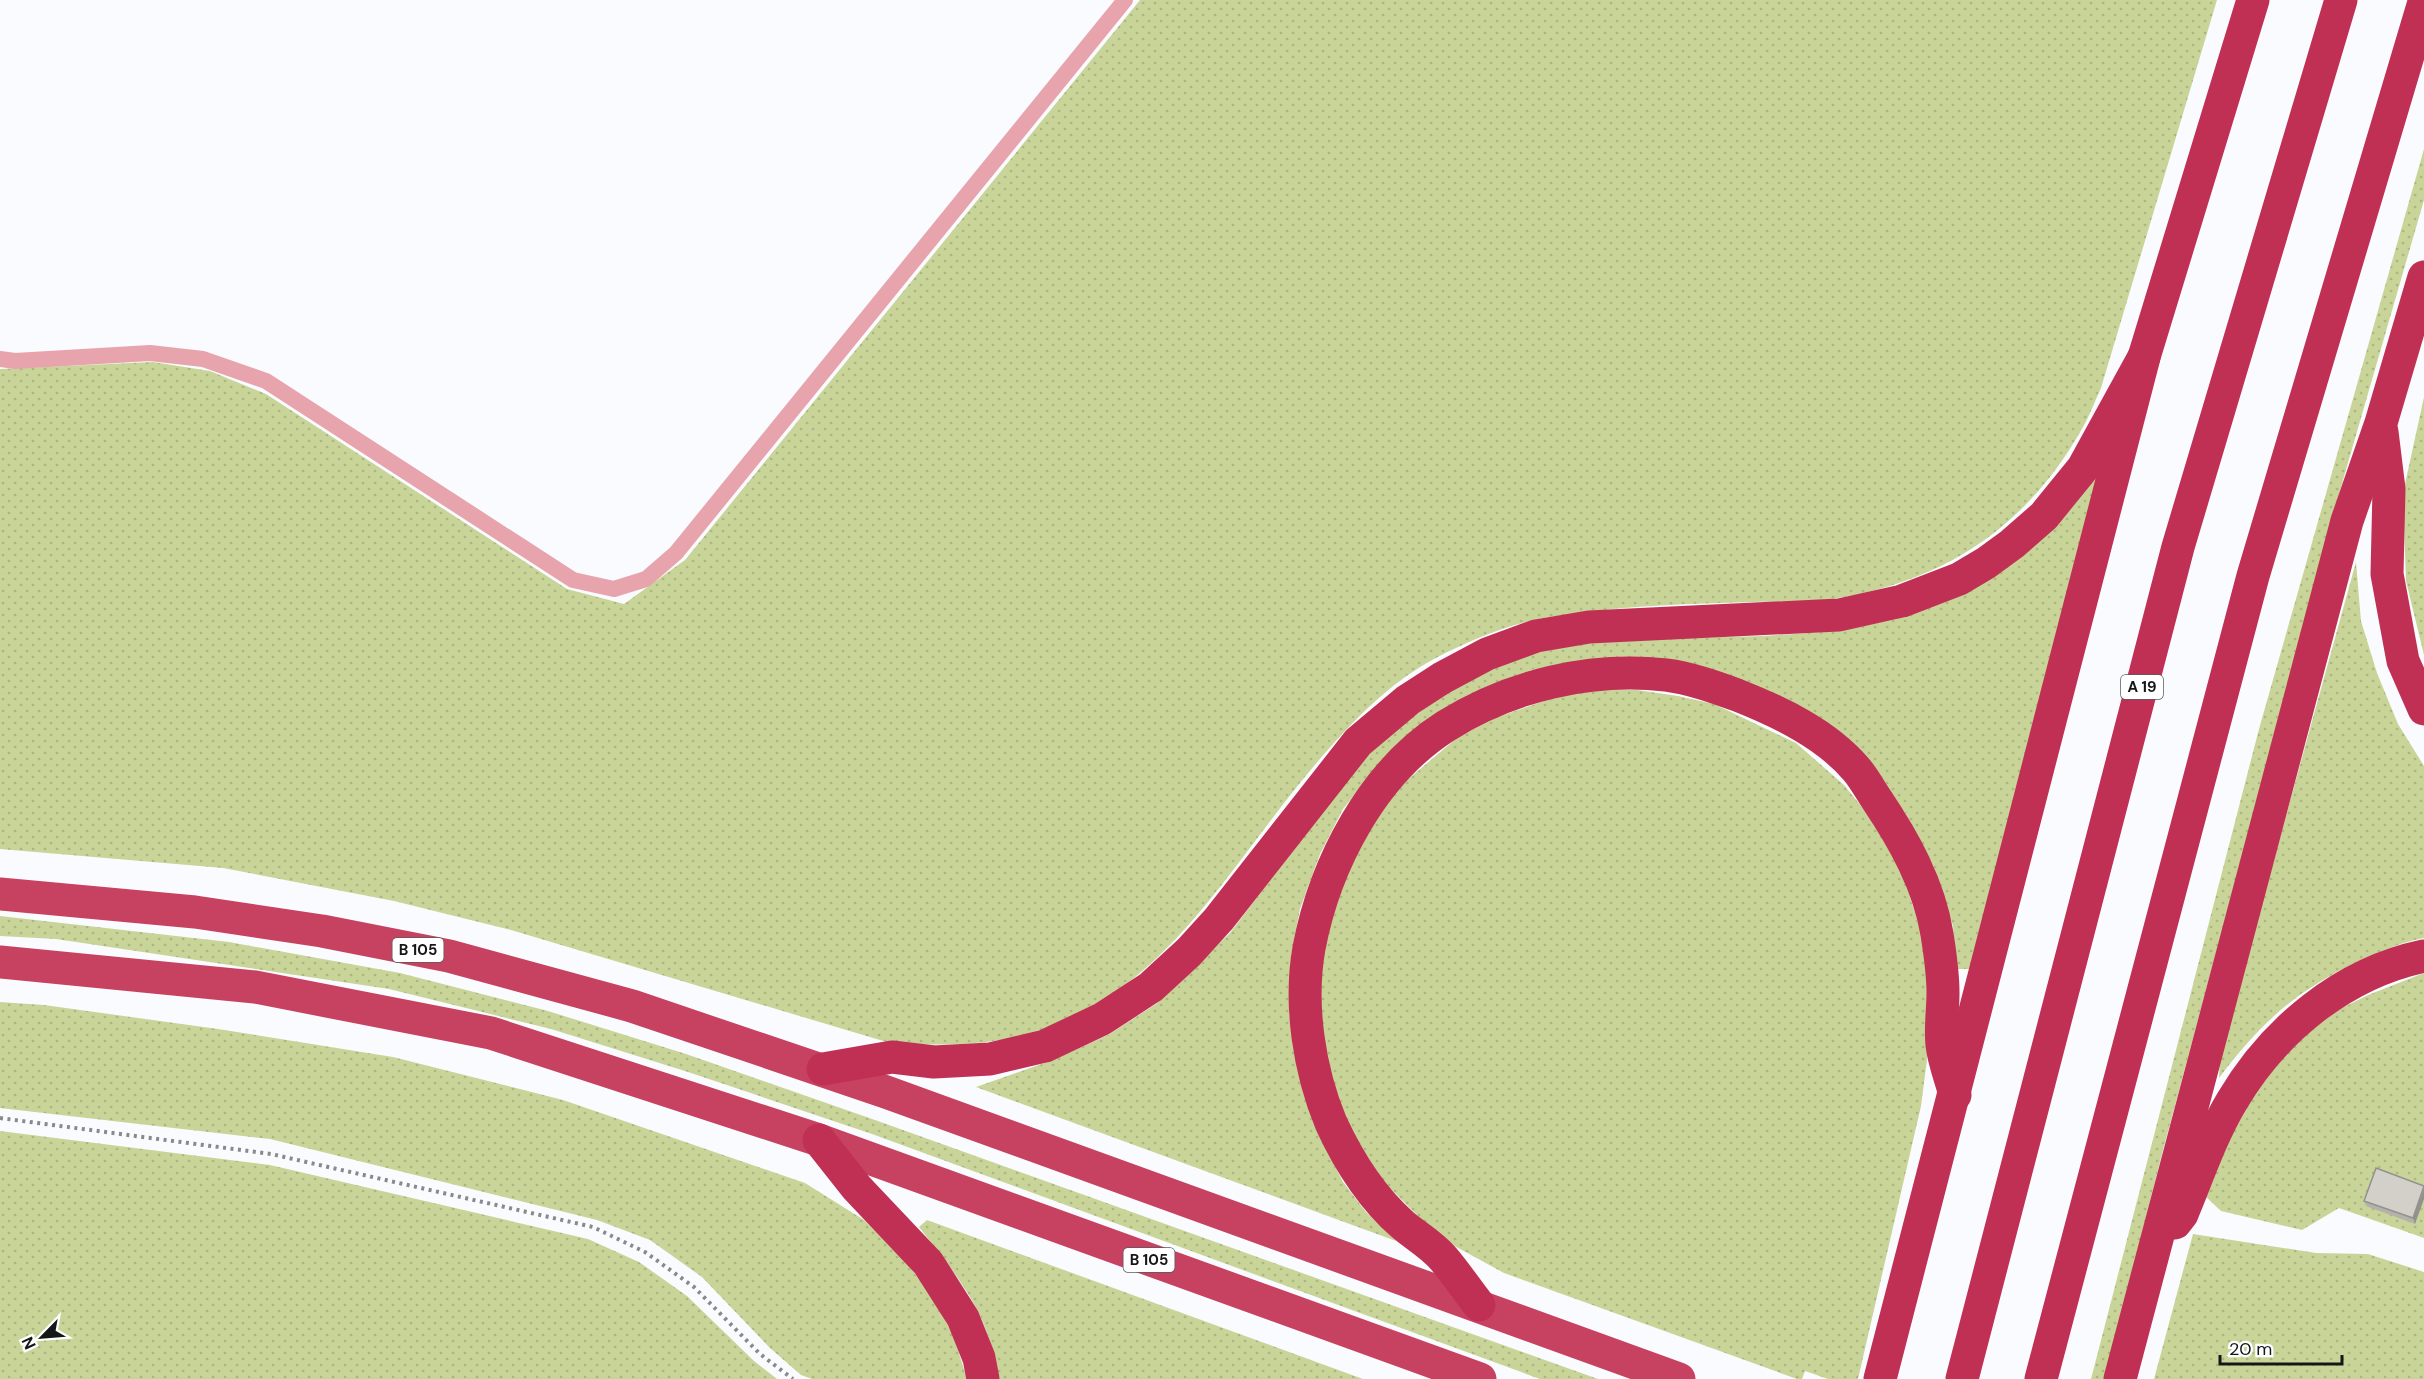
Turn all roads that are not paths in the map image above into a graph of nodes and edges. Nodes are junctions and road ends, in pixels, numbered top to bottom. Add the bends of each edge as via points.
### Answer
1 (1125, 0) edge
2 (2253, 0) edge
3 (2341, 0) edge
4 (2424, 2) edge
5 (2424, 278) edge
6 (2144, 357) junction
7 (0, 359) edge
8 (2381, 423) junction
9 (2424, 709) edge
10 (0, 894) edge
11 (2424, 956) edge
12 (0, 962) edge
13 (823, 1070) junction
14 (1955, 1095) junction
15 (819, 1140) junction
16 (2154, 1250) junction
17 (1479, 1305) junction
18 (983, 1379) edge
19 (1480, 1379) edge
20 (1679, 1379) edge
21 (1880, 1379) edge
22 (1962, 1379) edge
23 (2041, 1379) edge
24 (2120, 1379) edge

1 - 7 lane via 676,553 646,579 614,589 573,580 266,381 203,359 150,353
2 - 6 highway
3 - 22 highway, A 19 via 2178,547
4 - 23 highway via 2253,576
5 - 8 highway
6 - 13 highway via 2083,468 2044,516 1995,557 1959,579 1902,601 1839,615 1589,627 1536,636 1487,654 1408,700 1358,742 1197,944 1151,987 1102,1019 1045,1046 990,1059 934,1062 892,1058
6 - 14 highway
8 - 9 highway via 2389,489 2386,574 2403,661
8 - 16 highway via 2347,521
10 - 13 highway, B 105 via 195,912 322,930 449,956 632,1005
11 - 16 highway via 2376,971 2341,990 2306,1012 2281,1037 2254,1067 2231,1102 2182,1214
12 - 15 highway, B 105 via 255,987 491,1033
13 - 17 highway, B 105
14 - 17 highway via 1942,1044 1943,989 1937,930 1920,874 1856,768 1810,729 1732,693 1669,675 1576,676 1488,704 1445,726 1412,754 1366,807 1339,855 1322,899 1309,950 1306,984 1306,1020 1315,1072 1331,1122 1362,1179 1401,1223 1441,1255
14 - 21 highway
15 - 18 highway via 857,1188 928,1263 963,1318
15 - 19 highway, B 105
16 - 24 highway
17 - 20 highway, B 105

